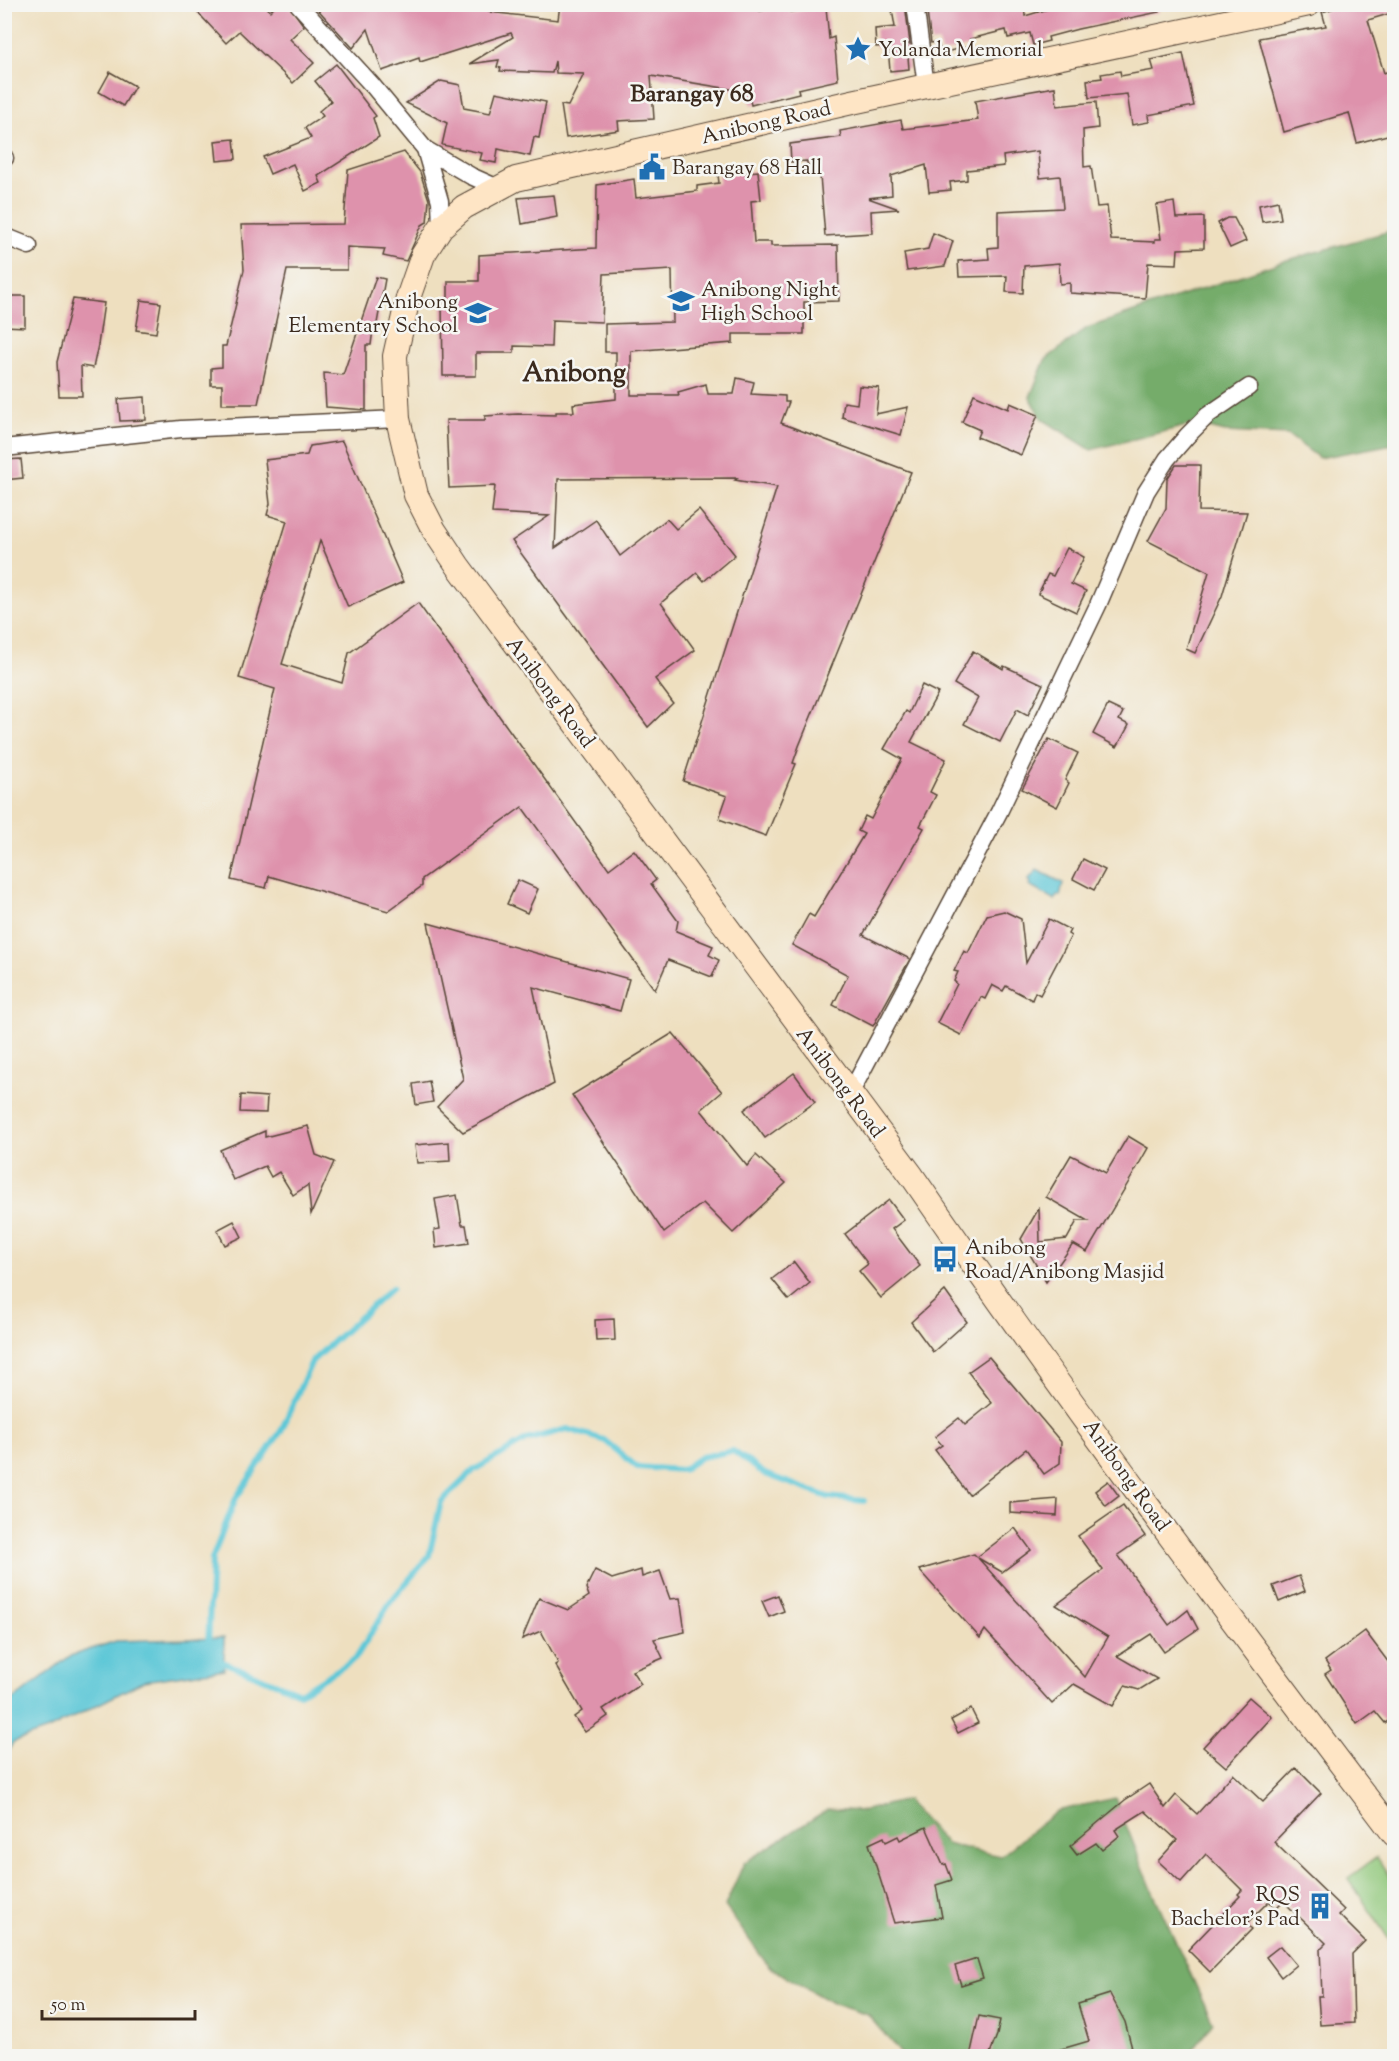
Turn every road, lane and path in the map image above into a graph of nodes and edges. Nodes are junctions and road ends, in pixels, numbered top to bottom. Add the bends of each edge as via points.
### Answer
1 (298, 4) edge
2 (915, 4) edge
3 (1309, 4) edge
4 (926, 87) junction
5 (425, 149) junction
6 (498, 188) junction
7 (441, 227) junction
8 (4, 236) edge
9 (29, 246) dead end
10 (1249, 387) dead end
11 (398, 419) junction
12 (4, 447) edge
13 (850, 1094) junction
14 (1395, 1834) edge

1 - 5 street via 374,86
2 - 4 street
3 - 4 main road, Anibong Road
4 - 6 main road, Anibong Road via 516,179
5 - 6 street
5 - 7 street via 440,201
6 - 7 main road, Anibong Road via 464,207
7 - 11 main road, Anibong Road via 423,255 395,356
8 - 9 street
10 - 13 street via 1208,415 1187,436 1146,492 1098,605 999,813
11 - 12 street via 181,429
11 - 13 main road, Anibong Road via 416,495 458,566
13 - 14 main road, Anibong Road via 1244,1636

